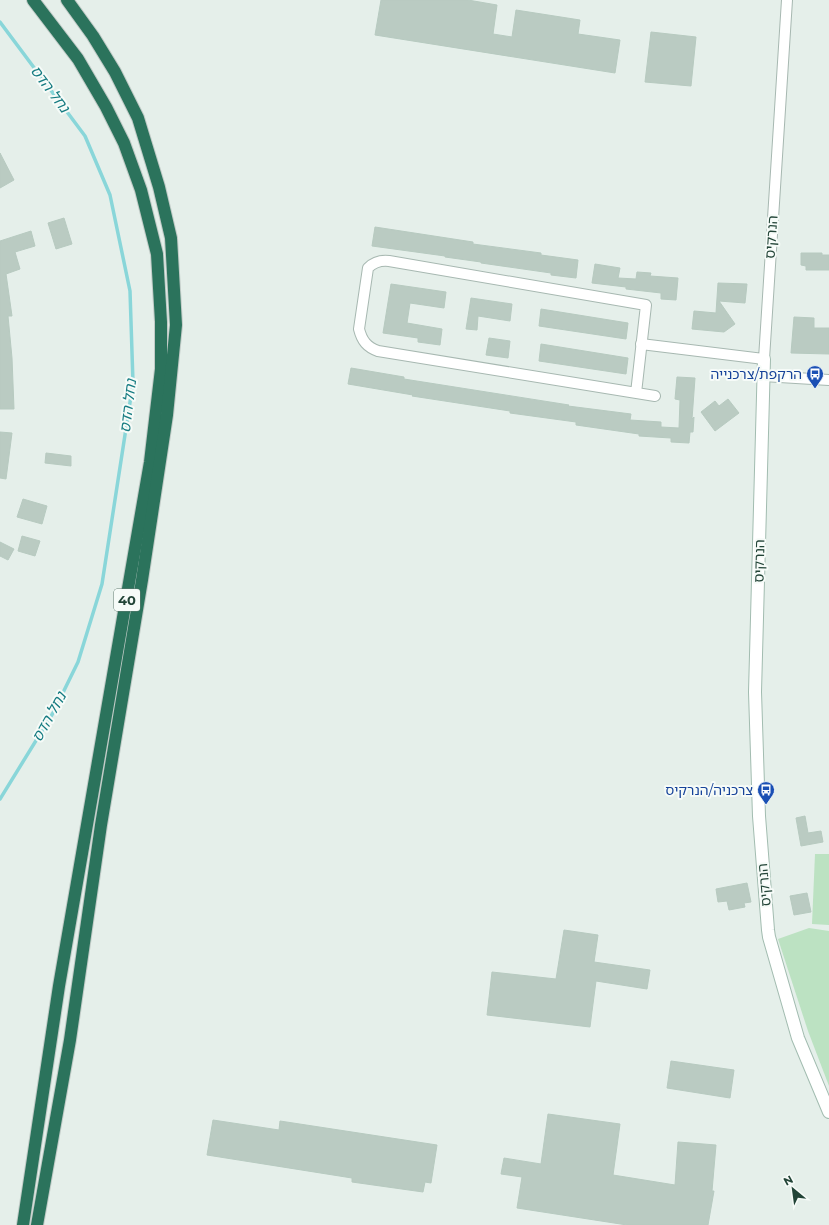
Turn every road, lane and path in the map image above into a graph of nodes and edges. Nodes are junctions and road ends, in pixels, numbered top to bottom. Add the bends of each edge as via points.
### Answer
1 (33, 0) edge
2 (67, 0) edge
3 (786, 0) edge
4 (642, 344) junction
5 (764, 359) junction
6 (763, 376) junction
7 (829, 380) edge
8 (636, 393) junction
9 (655, 396) dead end
10 (829, 1112) edge
11 (23, 1225) edge
12 (37, 1225) edge

1 - 11 highway, 40 via 78,59 106,106 142,190 157,254 161,369 150,462 59,986
2 - 12 highway, 40 via 115,72 138,118 171,238 176,325 167,415 142,580 101,825 70,1040
3 - 5 street, הנרקיס
4 - 5 street
4 - 8 street
4 - 8 street via 646,304 389,261 381,260 368,268 359,329 364,343 370,348
5 - 6 street, הנרקיס
6 - 7 street
6 - 10 street, הנרקיס via 756,692 759,816 768,937 798,1038
8 - 9 street

